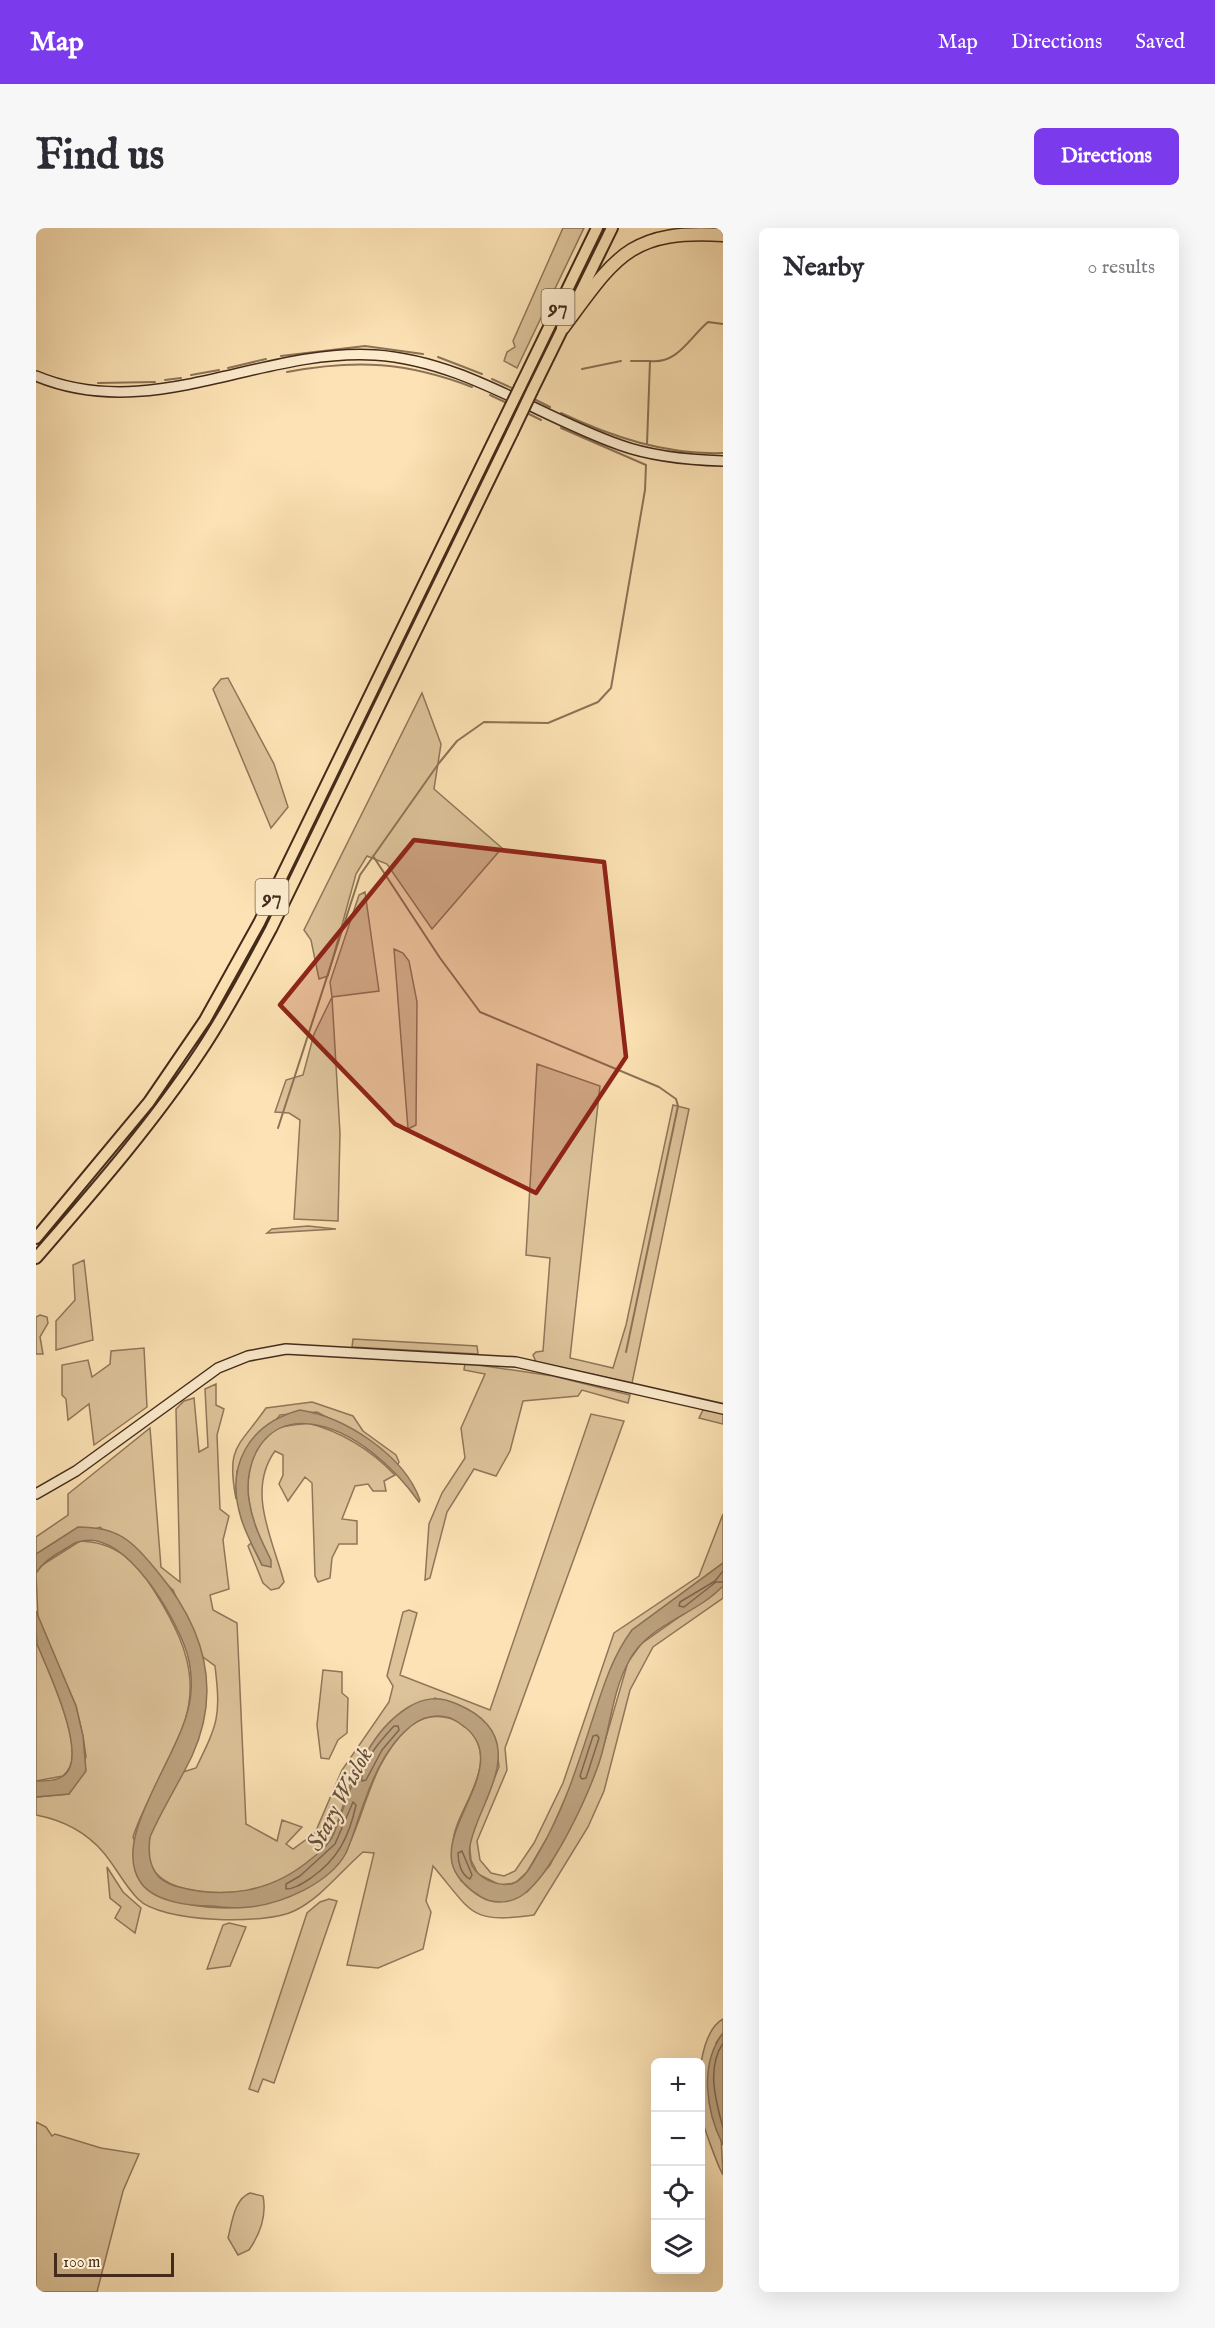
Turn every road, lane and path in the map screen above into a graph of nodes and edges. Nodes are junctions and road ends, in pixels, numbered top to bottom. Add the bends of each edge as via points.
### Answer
1 (597, 228) edge
2 (612, 228) edge
3 (723, 235) edge
4 (563, 328) junction
5 (36, 376) edge
6 (723, 461) edge
7 (36, 1238) edge
8 (36, 1258) edge
9 (723, 1409) edge
10 (36, 1494) edge

1 - 7 main road, 97, bridge via 224,989 149,1102
2 - 4 main road, 97
3 - 4 highway via 671,235 634,249 602,276
4 - 8 main road, 97, bridge via 238,991 160,1110
5 - 6 street via 76,389 145,393 312,358 345,354 404,358 461,373 622,446 684,459
9 - 10 street via 516,1362 306,1348 277,1350 234,1360 201,1378 76,1471

